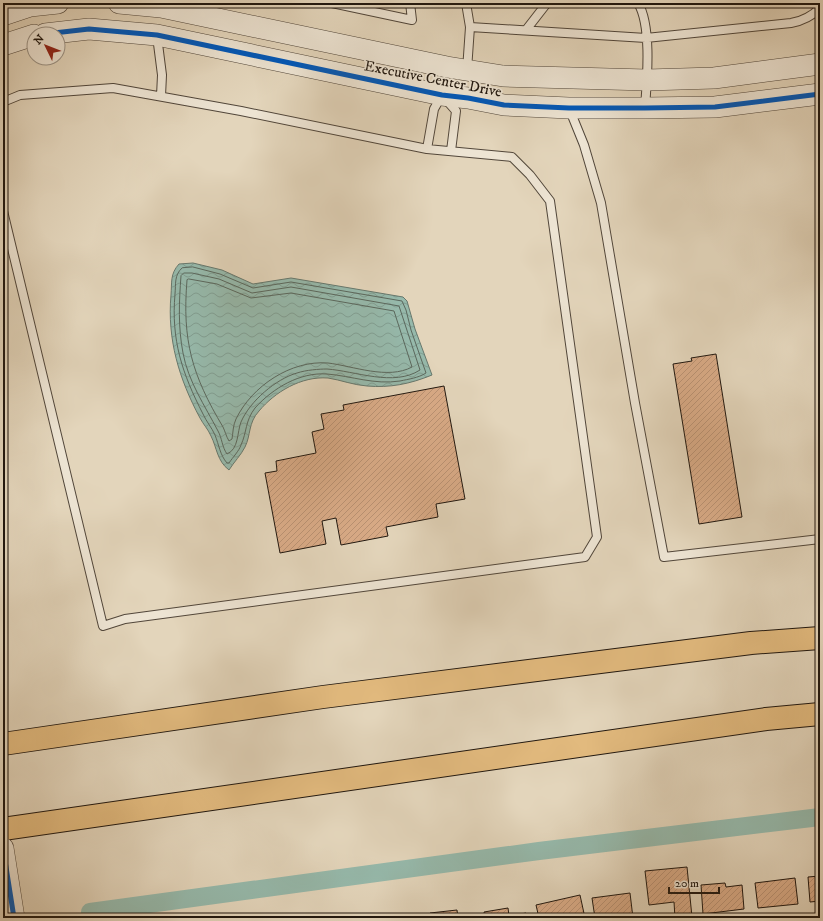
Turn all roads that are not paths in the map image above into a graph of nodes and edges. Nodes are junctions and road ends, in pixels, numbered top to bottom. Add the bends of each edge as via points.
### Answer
1 (58, 3) edge
2 (119, 3) edge
3 (332, 3) edge
4 (410, 3) edge
5 (466, 3) edge
6 (547, 3) edge
7 (638, 3) edge
8 (161, 8) junction
9 (820, 8) edge
10 (3, 15) edge
11 (470, 26) junction
12 (526, 30) junction
13 (66, 32) edge
14 (157, 35) junction
15 (26, 38) edge
16 (646, 38) junction
17 (3, 45) edge
18 (820, 64) edge
19 (457, 69) junction
20 (647, 80) junction
21 (820, 94) edge
22 (442, 95) junction
23 (161, 96) junction
24 (3, 102) edge
25 (569, 108) junction
26 (645, 108) junction
27 (427, 149) junction
28 (451, 151) junction
29 (3, 211) edge
30 (820, 538) edge
31 (820, 638) edge
32 (820, 714) edge
33 (3, 744) edge
34 (3, 829) edge
35 (3, 848) edge
36 (14, 918) edge

1 - 10 street via 30,6
2 - 8 street, Executive Center Drive
3 - 4 lane via 412,20
5 - 11 lane
6 - 12 lane
7 - 16 lane via 645,20
8 - 14 street
8 - 19 street, Executive Center Drive
9 - 16 lane via 802,21 791,23
11 - 12 lane
11 - 19 lane
12 - 16 lane
13 - 14 street, Executive Center Drive via 89,29
14 - 22 street, Executive Center Drive
14 - 23 lane via 162,75
15 - 17 street
16 - 20 lane
18 - 20 street, Executive Center Drive via 714,78
19 - 20 street, Executive Center Drive via 503,76
19 - 22 street
20 - 26 lane
21 - 26 street, Executive Center Drive via 715,107
22 - 25 street, Executive Center Drive via 504,105
22 - 27 lane via 434,109
22 - 28 lane via 456,111
23 - 24 lane via 113,88 20,95
23 - 27 lane
25 - 26 street, Executive Center Drive
25 - 30 lane via 584,145 601,204 664,557
27 - 28 lane
28 - 29 lane via 512,157 550,201 598,537 585,557 124,619 103,626
31 - 33 highway via 750,643 323,697
32 - 34 highway via 766,719
35 - 36 street

